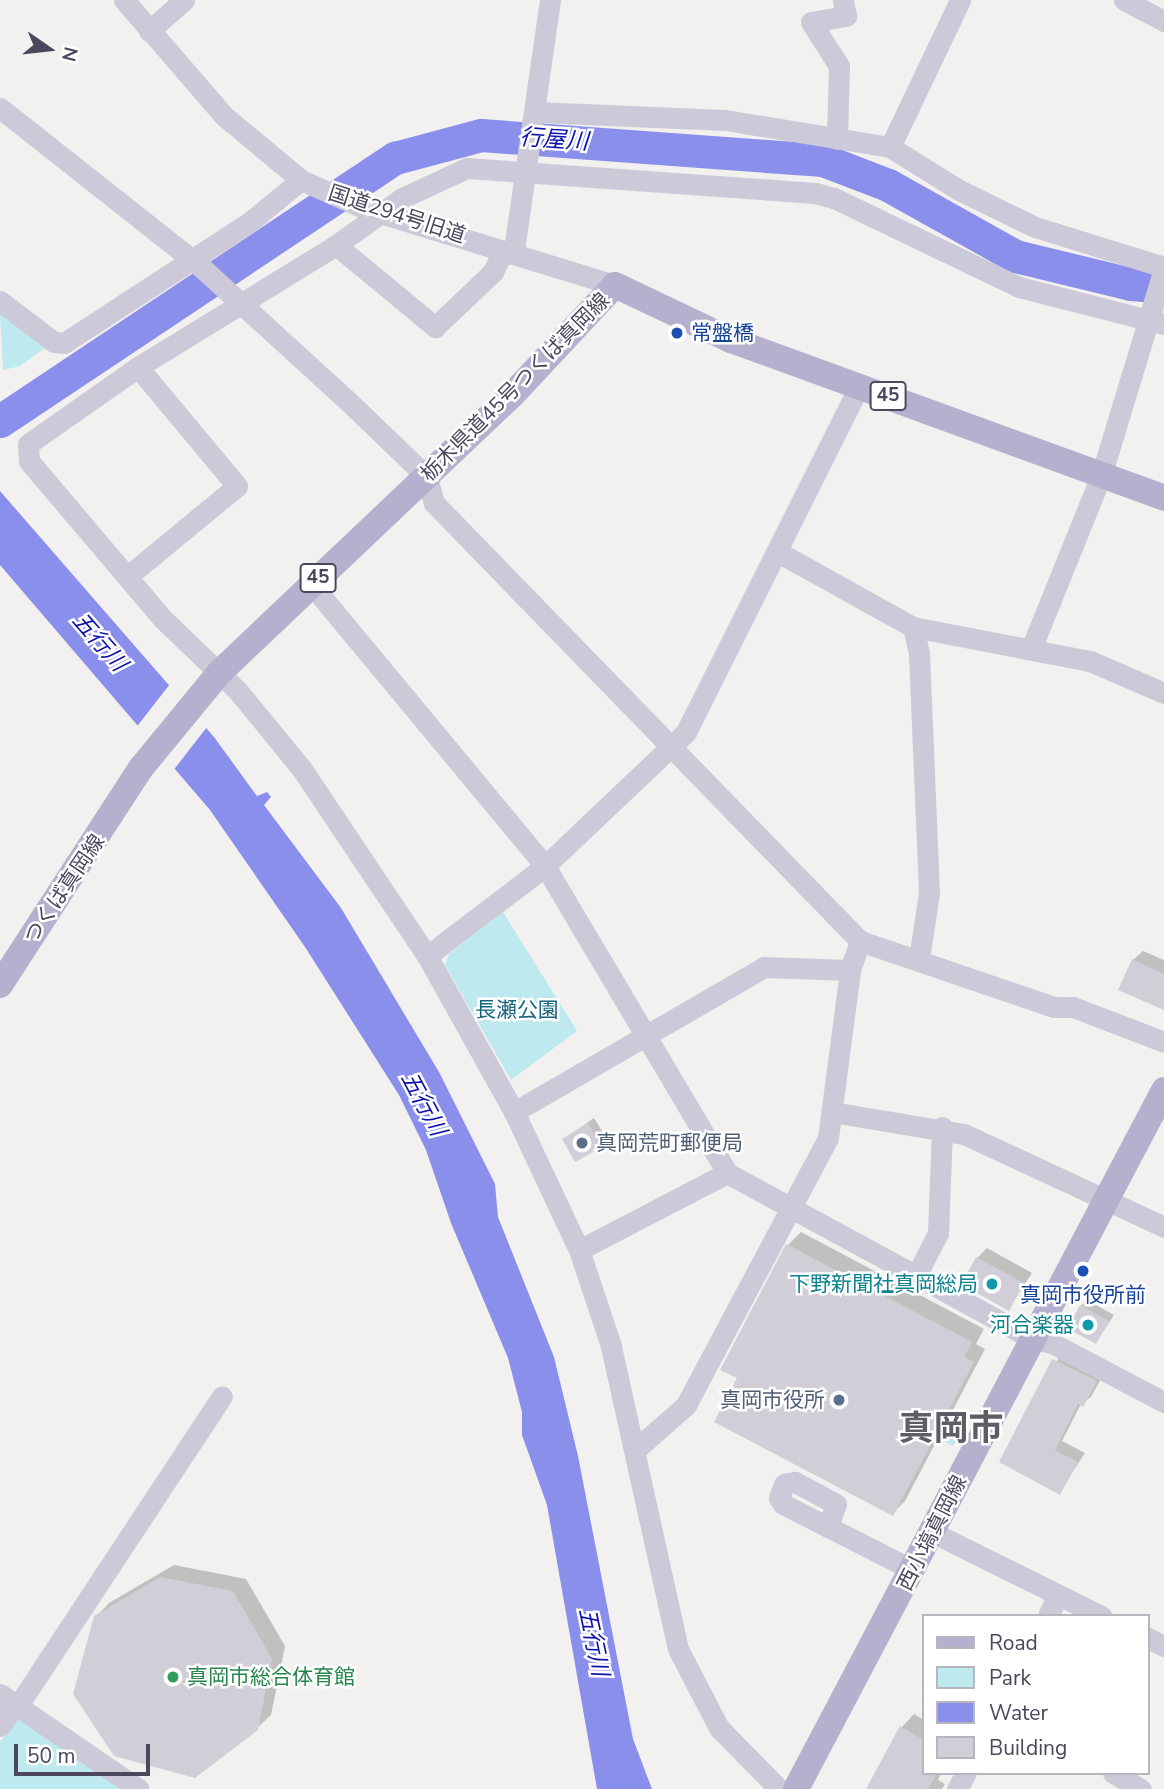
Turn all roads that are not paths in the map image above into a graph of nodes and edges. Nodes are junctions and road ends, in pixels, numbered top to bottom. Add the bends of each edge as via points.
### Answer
1 (124, 0) edge
2 (184, 0) edge
3 (550, 0) edge
4 (843, 0) edge
5 (960, 0) edge
6 (1124, 0) edge
7 (1164, 21) edge
8 (149, 31) junction
9 (0, 108) edge
10 (535, 115) junction
11 (837, 139) junction
12 (890, 147) junction
13 (527, 169) junction
14 (309, 184) junction
15 (374, 211) junction
16 (336, 245) junction
17 (514, 250) junction
18 (196, 264) junction
19 (1164, 269) edge
20 (615, 285) junction
21 (237, 298) junction
22 (0, 301) edge
23 (1154, 321) edge
24 (138, 367) junction
25 (860, 385) junction
26 (1101, 476) junction
27 (426, 477) junction
28 (1164, 498) edge
29 (778, 552) junction
30 (128, 576) junction
31 (311, 584) junction
32 (913, 627) junction
33 (1031, 649) junction
34 (215, 677) junction
35 (1164, 693) edge
36 (670, 748) junction
37 (127, 793) joint
38 (545, 866) junction
39 (860, 941) junction
40 (428, 956) junction
41 (919, 957) junction
42 (4, 968) edge
43 (850, 970) junction
44 (646, 1035) junction
45 (1164, 1042) edge
46 (1164, 1090) edge
47 (514, 1112) junction
48 (832, 1112) junction
49 (942, 1127) junction
50 (727, 1174) junction
51 (1108, 1197) junction
52 (790, 1208) junction
53 (1164, 1227) edge
54 (579, 1251) junction
55 (916, 1276) junction
56 (1033, 1339) junction
57 (222, 1396) dead end
58 (1164, 1402) edge
59 (635, 1450) junction
60 (828, 1527) dead end
61 (932, 1532) junction
62 (913, 1570) junction
63 (1058, 1595) junction
64 (1049, 1614) edge
65 (1097, 1614) edge
66 (11, 1702) edge
67 (0, 1726) edge
68 (1116, 1775) edge
69 (139, 1789) edge
70 (779, 1789) edge
71 (796, 1789) edge
72 (1141, 1789) edge

1 - 8 street, 国道294号旧道
2 - 8 street
3 - 10 street
4 - 11 street via 846,16 811,22 839,66
5 - 12 street
6 - 7 street
8 - 14 street, 国道294号旧道 via 224,116
9 - 18 street
10 - 11 street via 725,120
10 - 13 street
11 - 12 street
12 - 19 street via 959,190 1035,227
13 - 15 street via 467,168
13 - 17 street
13 - 23 street via 815,193 1019,287
14 - 15 street, 国道294号旧道
14 - 18 street
15 - 16 street
15 - 17 street, 国道294号旧道
16 - 17 street via 435,327 493,272 500,257
16 - 21 street
17 - 20 street, 国道294号旧道
18 - 21 street
18 - 22 street via 64,343 54,342
19 - 23 street
20 - 25 main road, 栃木県道45号つくば真岡線 / 45 via 731,340
20 - 27 main road, 栃木県道45号つくば真岡線 / 45 via 513,394
21 - 24 street
21 - 27 street
23 - 26 street
24 - 30 street via 237,485
24 - 30 street via 27,444 29,461
25 - 26 main road, 栃木県道45号つくば真岡線 / 45
25 - 29 street
26 - 28 main road, 栃木県道45号つくば真岡線 / 45
26 - 33 street
27 - 31 main road, 栃木県道45号つくば真岡線 / 45
27 - 36 street via 434,503
29 - 32 street
29 - 36 street via 716,678 686,732
30 - 34 street
31 - 34 main road, 栃木県道45号つくば真岡線 / 45
31 - 38 street
32 - 33 street
32 - 41 street via 919,654 929,893
33 - 35 street via 1090,661
34 - 37 main road, 栃木県道45号つくば真岡線 / 45 via 141,768
34 - 40 street via 301,768
36 - 38 street
36 - 39 street
37 - 42 main road, つくば真岡線 / 45
38 - 40 street
38 - 44 street
39 - 41 street
39 - 43 street
40 - 47 street
41 - 45 street
43 - 44 street via 764,967
43 - 48 street
44 - 47 street
44 - 50 street
46 - 51 main road, 西小塙真岡線
47 - 54 street
48 - 49 street
48 - 52 street via 828,1138
49 - 51 street
49 - 55 street via 938,1233
50 - 52 street
50 - 54 street
51 - 53 street
51 - 56 main road, 西小塙真岡線
52 - 55 street
52 - 59 street via 686,1405
54 - 59 street via 611,1346
55 - 56 street
56 - 58 street via 1052,1343
56 - 61 main road, 西小塙真岡線
57 - 66 street
59 - 70 street via 668,1616 686,1669 719,1728
60 - 62 street
61 - 62 main road, 西小塙真岡線
61 - 63 street
62 - 71 main road, 西小塙真岡線
63 - 64 street
63 - 65 street
66 - 67 street
66 - 69 street
68 - 72 street

